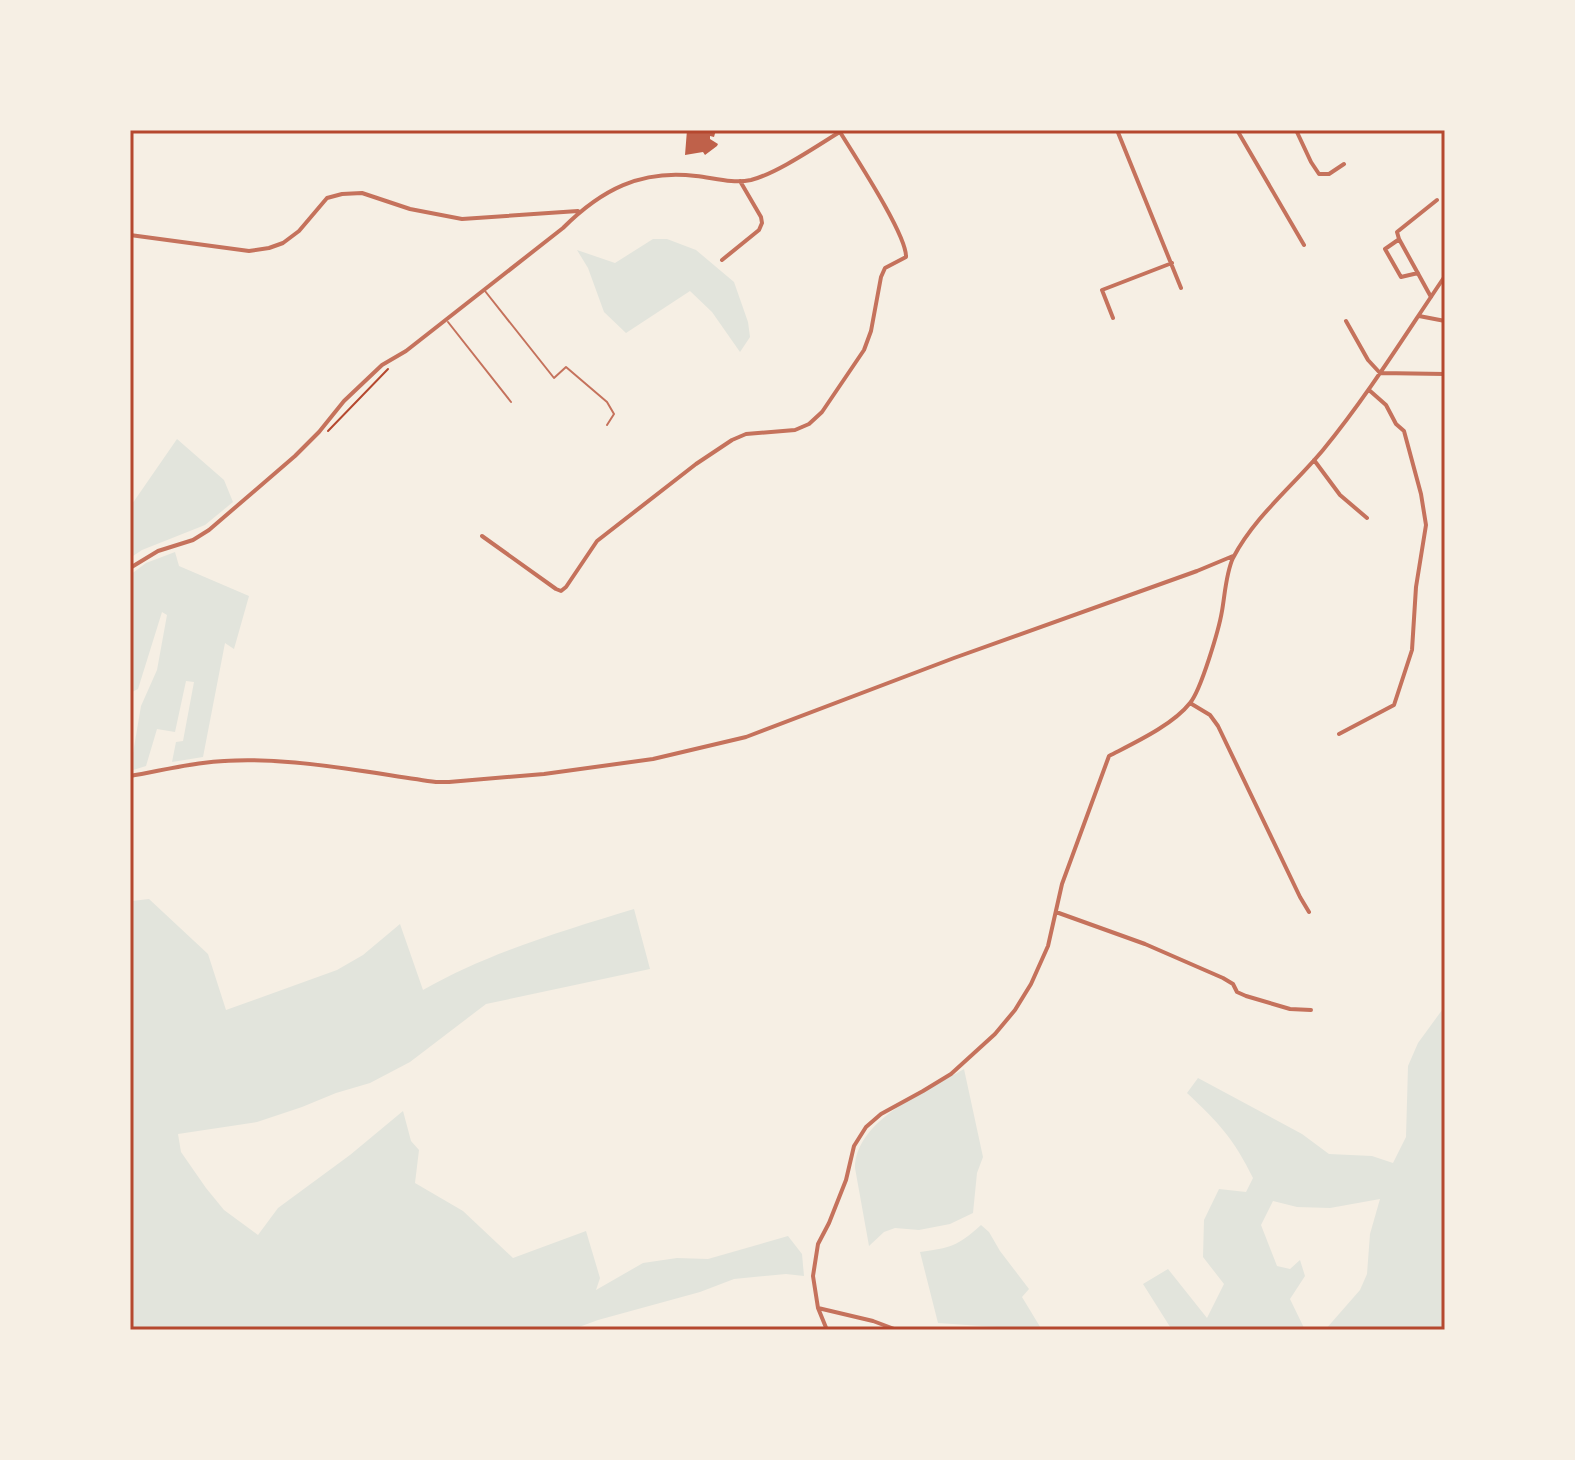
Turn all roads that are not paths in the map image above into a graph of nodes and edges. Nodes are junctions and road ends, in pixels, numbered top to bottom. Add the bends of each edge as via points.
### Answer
1 (1117, 130) edge
2 (1237, 130) edge
3 (1296, 130) edge
4 (842, 131) edge
5 (1344, 164) dead end
6 (740, 181) junction
7 (1437, 200) dead end
8 (580, 211) junction
9 (130, 235) edge
10 (1399, 239) junction
11 (1304, 245) dead end
12 (722, 260) dead end
13 (1172, 263) junction
14 (1418, 273) junction
15 (1445, 276) edge
16 (1181, 288) dead end
17 (484, 290) junction
18 (1431, 297) junction
19 (1419, 316) junction
20 (1113, 318) dead end
21 (446, 319) junction
22 (1346, 321) dead end
23 (1445, 321) edge
24 (1380, 373) junction
25 (1445, 374) edge
26 (1369, 390) junction
27 (511, 402) dead end
28 (607, 425) dead end
29 (1314, 460) junction
30 (1367, 518) dead end
31 (482, 536) dead end
32 (1235, 555) junction
33 (130, 568) edge
34 (1190, 703) junction
35 (1339, 734) dead end
36 (130, 776) edge
37 (1056, 912) junction
38 (1309, 912) dead end
39 (1311, 1010) dead end
40 (818, 1308) junction
41 (827, 1330) edge
42 (897, 1330) edge

1 - 13 street
2 - 11 street
3 - 5 street via 1319,174
4 - 6 street via 767,173
4 - 31 street via 892,219 906,257 885,268 864,350 822,412 795,430 746,434 696,464 597,541 561,591
6 - 8 street via 652,176 618,187
6 - 12 street via 762,223
7 - 10 street via 1397,232
8 - 9 street via 462,219 362,193 342,194 327,198 299,231 269,248 249,251
8 - 17 street
10 - 14 street
10 - 14 street via 1385,249 1401,277
13 - 16 street
13 - 20 street via 1102,290
14 - 18 street
15 - 18 street
17 - 21 street
17 - 28 lane via 554,378 566,367 607,402 614,414
18 - 19 street
19 - 23 street
19 - 24 street
21 - 27 lane
21 - 33 street via 382,365 303,448 209,530
22 - 24 street
24 - 25 street
24 - 26 street
26 - 29 street
26 - 35 street via 1405,435 1426,525 1412,650 1394,705
29 - 30 street via 1340,495
29 - 32 street via 1257,521
32 - 34 street via 1221,618
32 - 36 street via 746,737 653,759 449,782 253,761 205,762
34 - 37 street via 1169,722 1109,756
34 - 38 street via 1218,726
37 - 39 street via 1223,978 1246,996
37 - 40 street via 1031,984 995,1034 951,1074 881,1114 858,1138 818,1244 813,1276
40 - 41 street
40 - 42 street

